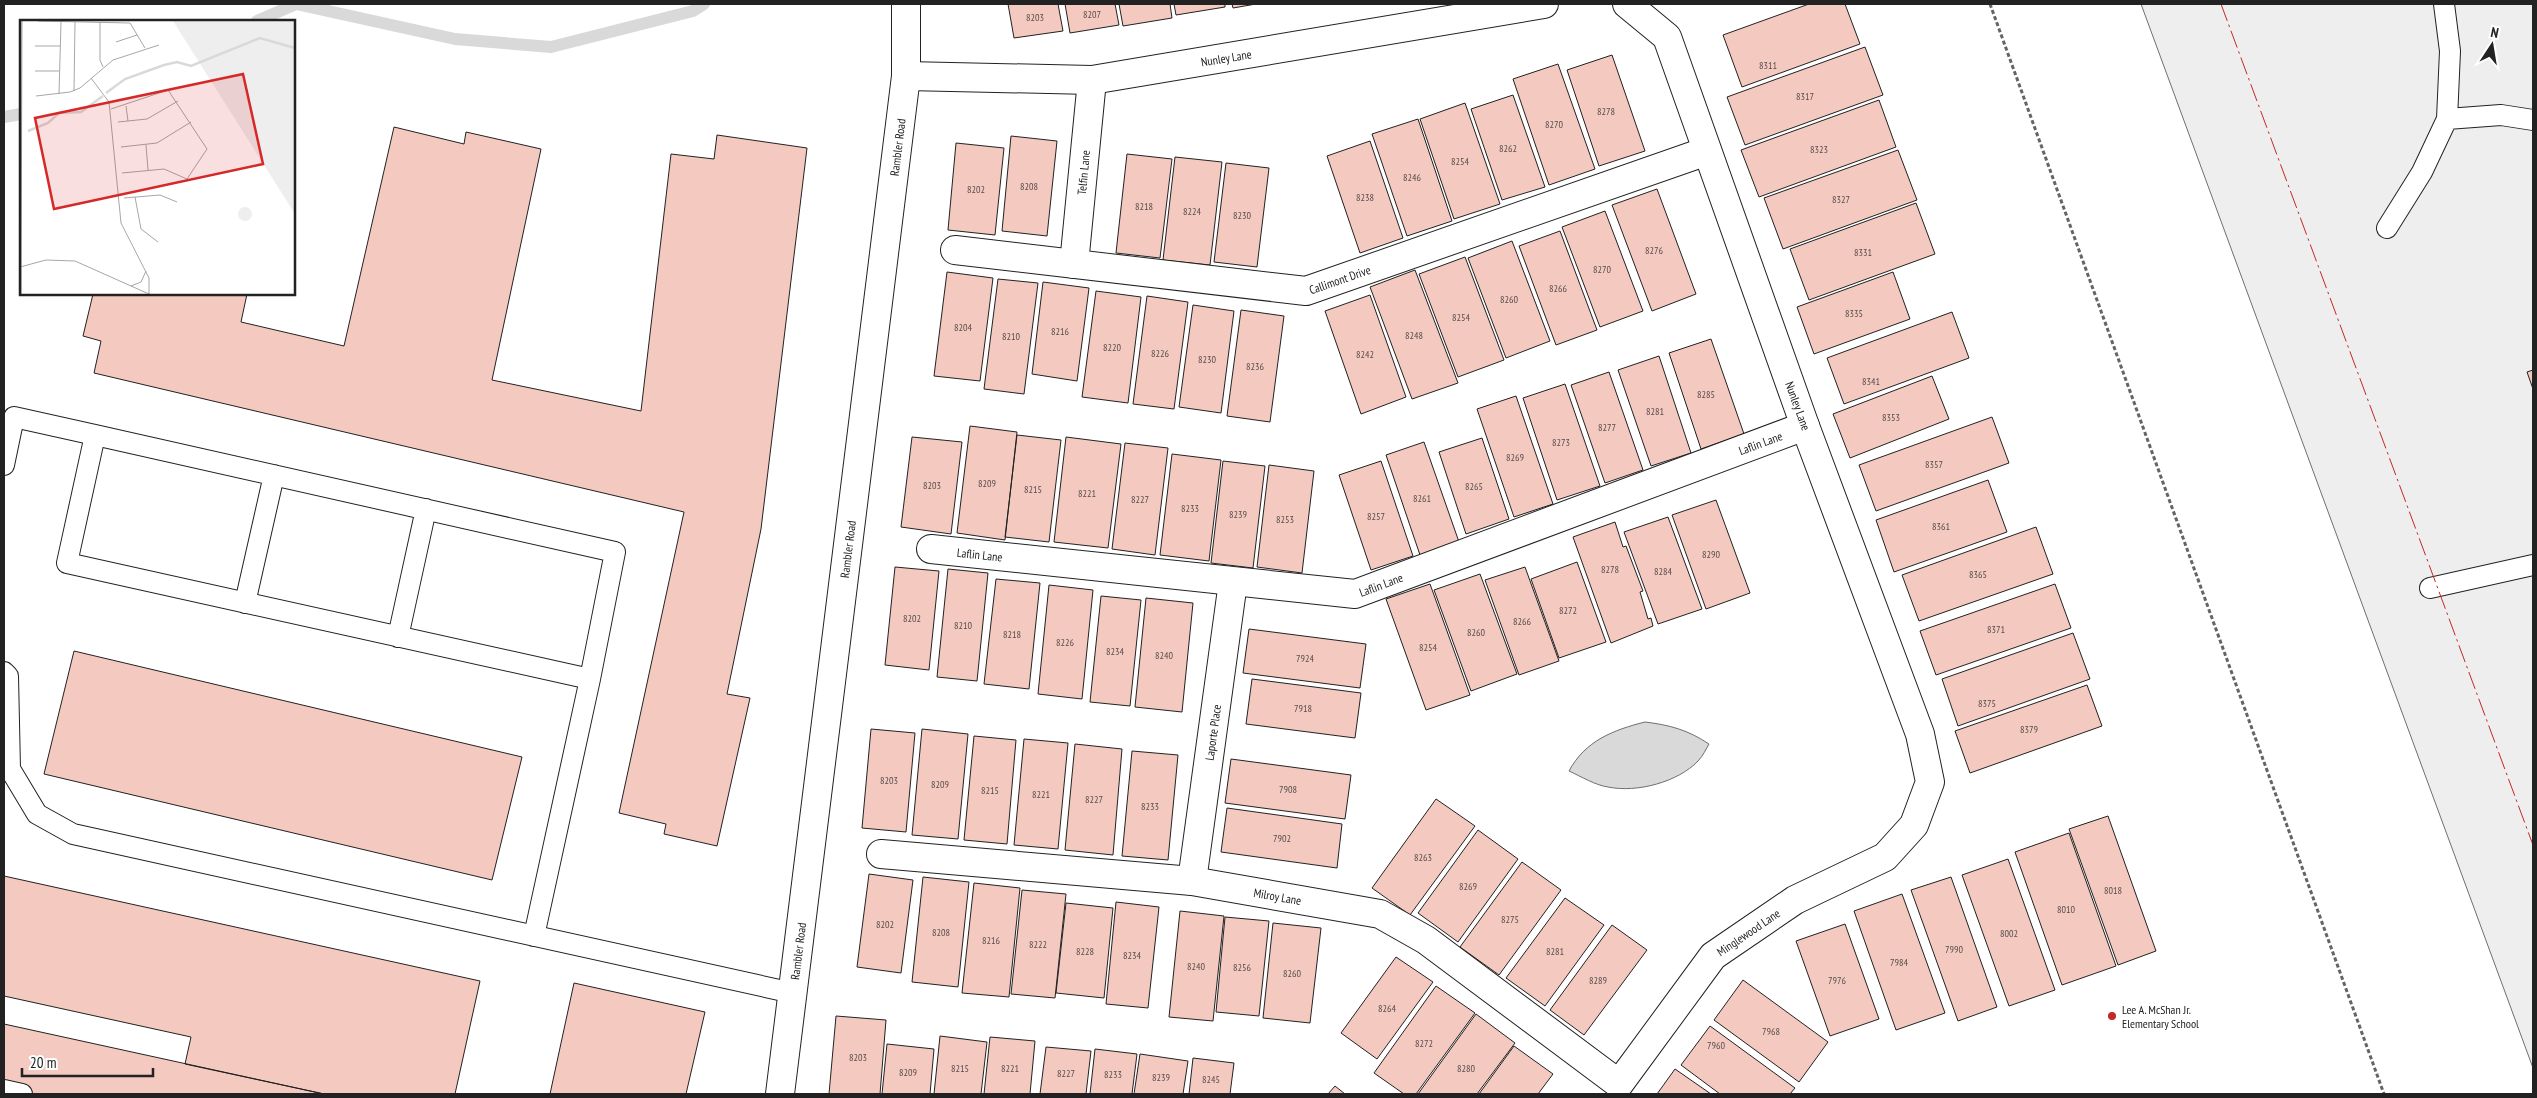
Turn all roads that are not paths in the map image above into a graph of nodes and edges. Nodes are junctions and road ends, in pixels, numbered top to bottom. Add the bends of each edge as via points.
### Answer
1 (906, 4) edge
2 (1544, 4) edge
3 (1626, 4) edge
4 (2444, 4) edge
5 (906, 76) junction
6 (1092, 80) junction
7 (2447, 119) junction
8 (2533, 120) edge
9 (1706, 151) junction
10 (2387, 228) dead end
11 (955, 250) dead end
12 (1074, 264) junction
13 (1805, 426) junction
14 (95, 434) junction
15 (4, 465) edge
16 (274, 475) junction
17 (426, 509) junction
18 (931, 549) dead end
19 (2533, 565) edge
20 (1233, 582) junction
21 (2430, 588) dead end
22 (245, 603) junction
23 (398, 637) junction
24 (4, 672) edge
25 (590, 679) junction
26 (1914, 825) joint
27 (882, 854) dead end
28 (1192, 881) junction
29 (534, 936) junction
30 (793, 993) junction
31 (1619, 1084) joint
32 (4, 1090) edge
33 (22, 1094) edge
34 (780, 1094) edge

1 - 5 street, Rambler Road
2 - 6 street, Nunley Lane
3 - 9 street, Nunley Lane via 1667,37
4 - 7 lane via 2450,51
5 - 6 street, Nunley Lane
5 - 30 street, Rambler Road
6 - 12 street, Telfin Lane
7 - 8 lane via 2501,115
7 - 10 lane via 2422,172
9 - 12 street, Callimont Drive via 1306,292
9 - 13 street, Nunley Lane
11 - 12 street, Callimont Drive
13 - 20 street, Laflin Lane via 1355,594
13 - 26 street, Nunley Lane via 1920,734 1930,782
14 - 15 lane via 14,417
14 - 16 lane
14 - 22 lane via 67,563
16 - 17 lane
16 - 22 lane
17 - 23 lane
17 - 25 lane via 615,552
18 - 20 street, Laflin Lane
19 - 21 lane
20 - 28 street, Laporte Place
22 - 23 lane
23 - 25 lane
24 - 29 lane via 8,676 10,769 37,814 73,834
25 - 29 lane
26 - 31 street, Minglewood Lane via 1885,857 1795,900 1713,956
27 - 28 street, Milroy Lane
28 - 31 street, Milroy Lane via 1380,914 1426,940
29 - 30 lane
30 - 34 street, Rambler Road
32 - 33 lane

